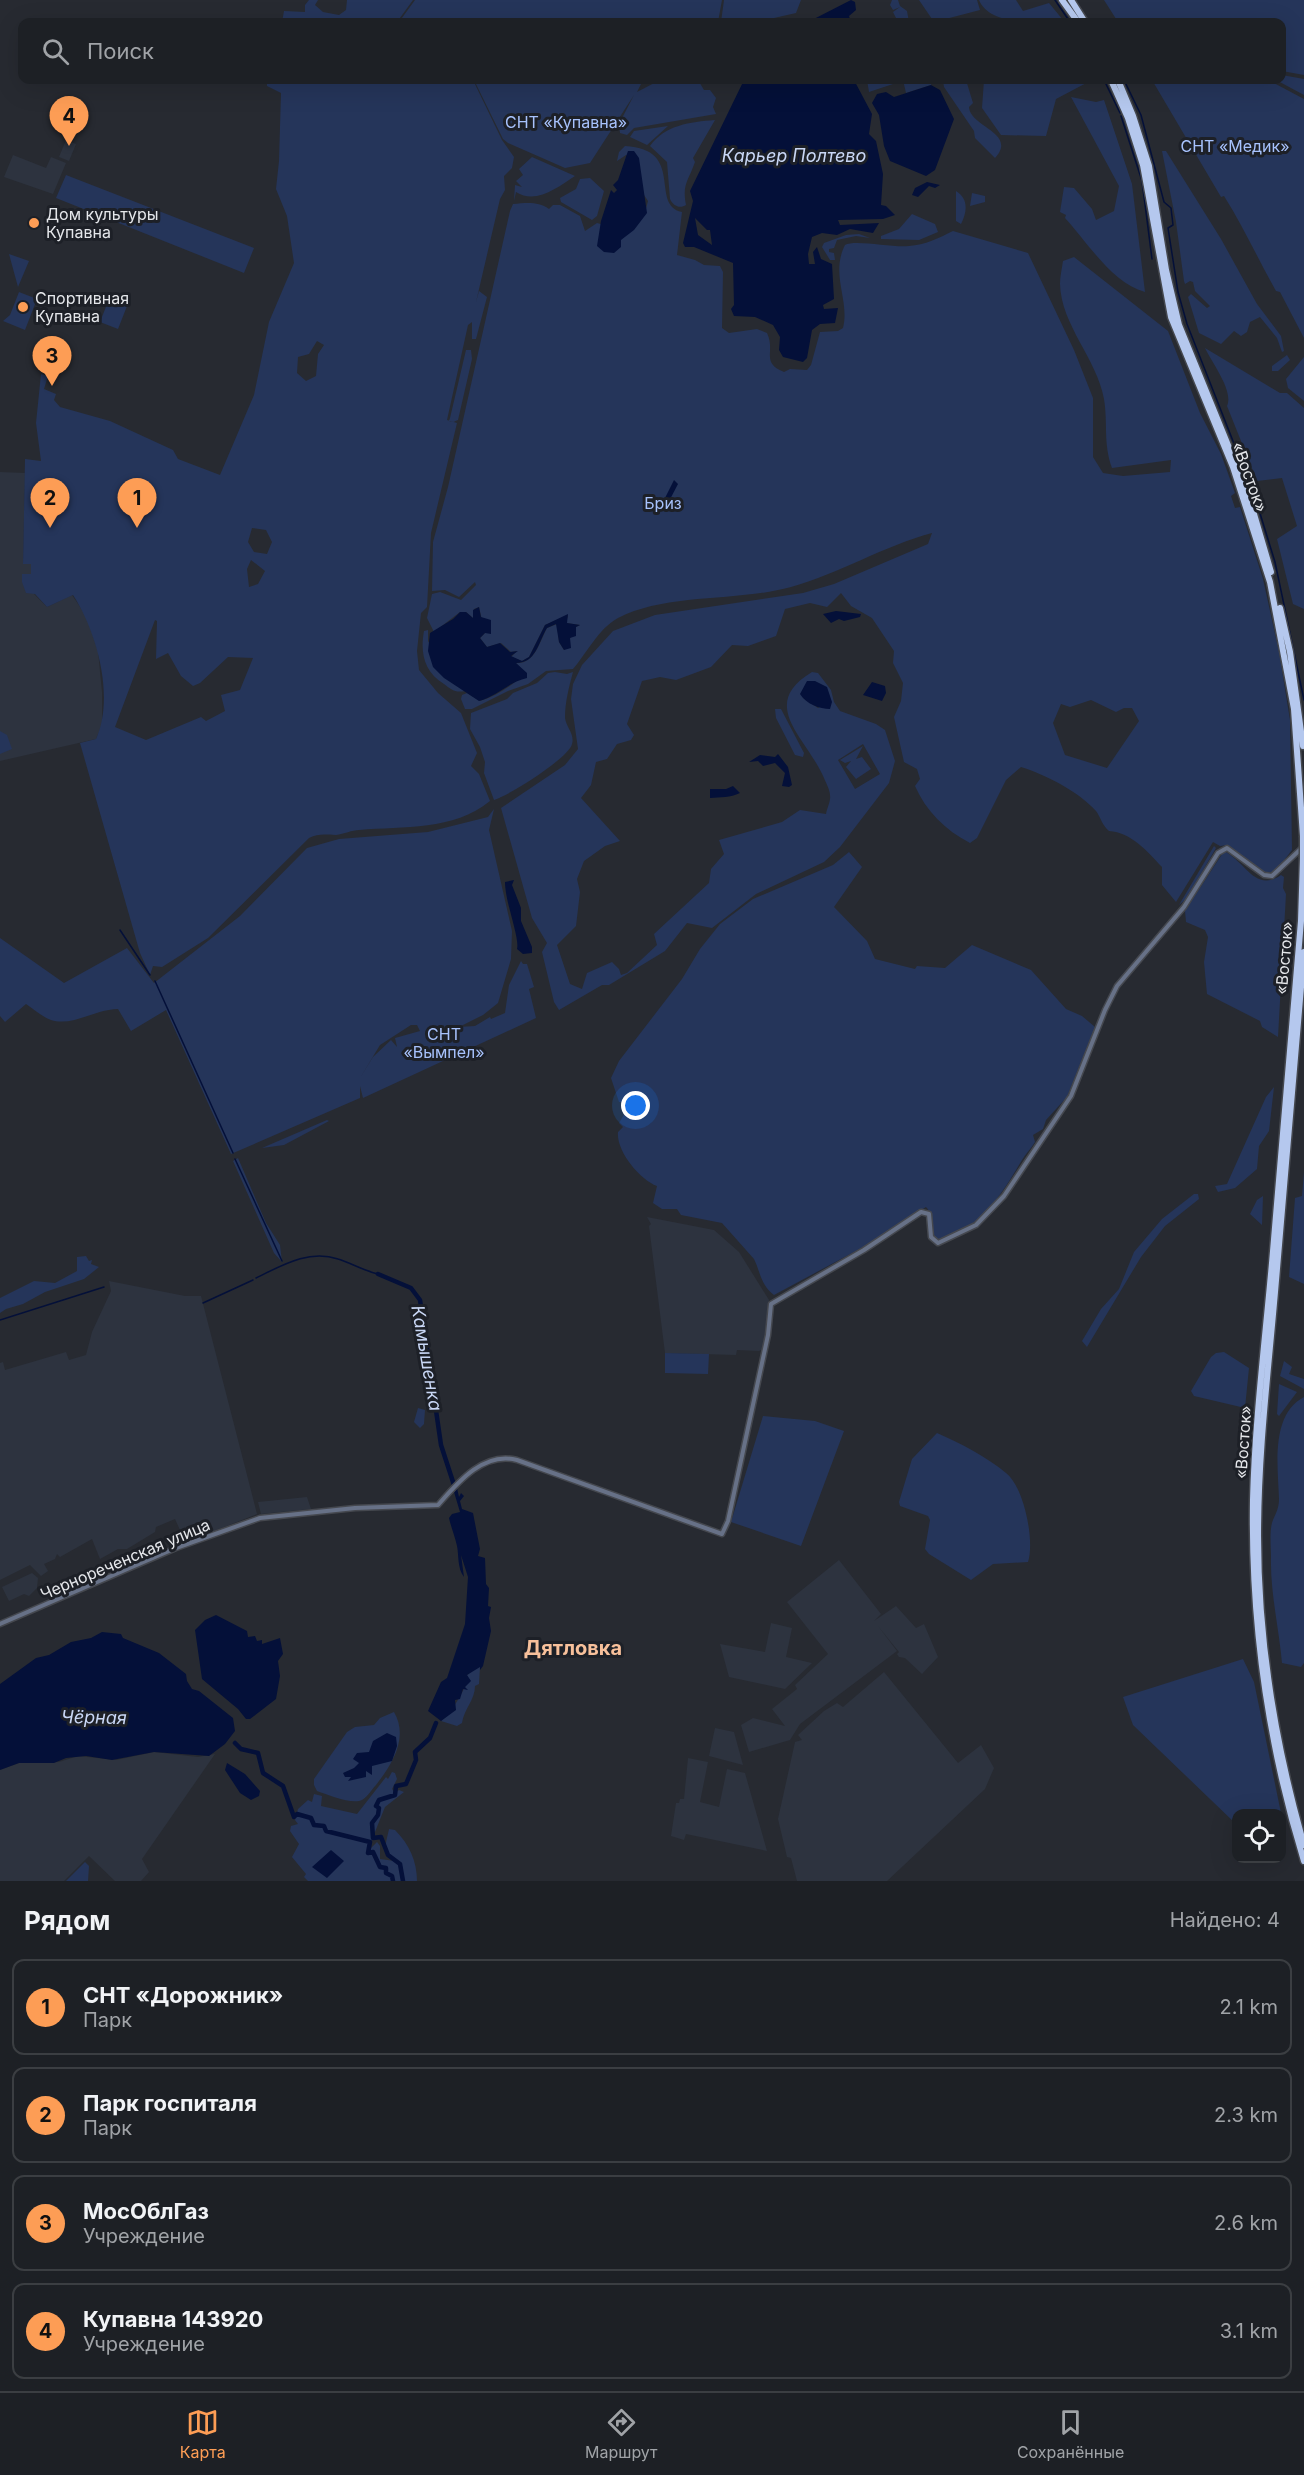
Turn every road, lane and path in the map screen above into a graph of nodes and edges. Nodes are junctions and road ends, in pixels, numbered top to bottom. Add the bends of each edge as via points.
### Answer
1 (1062, 0) edge
2 (1071, 0) edge
3 (1075, 18) edge
4 (1082, 18) edge
5 (1113, 84) edge
6 (1119, 84) edge
7 (1304, 758) edge
8 (1303, 836) edge
9 (1304, 847) edge
10 (1303, 858) edge
11 (1304, 952) edge
12 (0, 1624) edge
13 (1304, 1845) edge
14 (1304, 1861) edge

1 - 3 highway
2 - 4 highway
5 - 8 highway, «Восток» via 1143,165 1171,317 1233,467 1270,582 1294,708
6 - 7 highway, «Восток» via 1149,166 1166,270 1182,332 1249,497 1268,559 1290,652
8 - 10 highway, «Восток», bridge
9 - 12 street, Чернореченская улица via 1277,874 1268,876 1230,849 1221,849 1184,907 1117,986 1071,1096 1004,1196 980,1222 938,1243 931,1237 929,1214 921,1212 773,1302 728,1521 722,1534 504,1458 492,1459 438,1505 347,1508 260,1518 176,1548
10 - 14 highway, «Восток» via 1299,945 1256,1438 1253,1536 1257,1632 1265,1697
11 - 13 highway, «Восток» via 1262,1432 1258,1536 1269,1690

